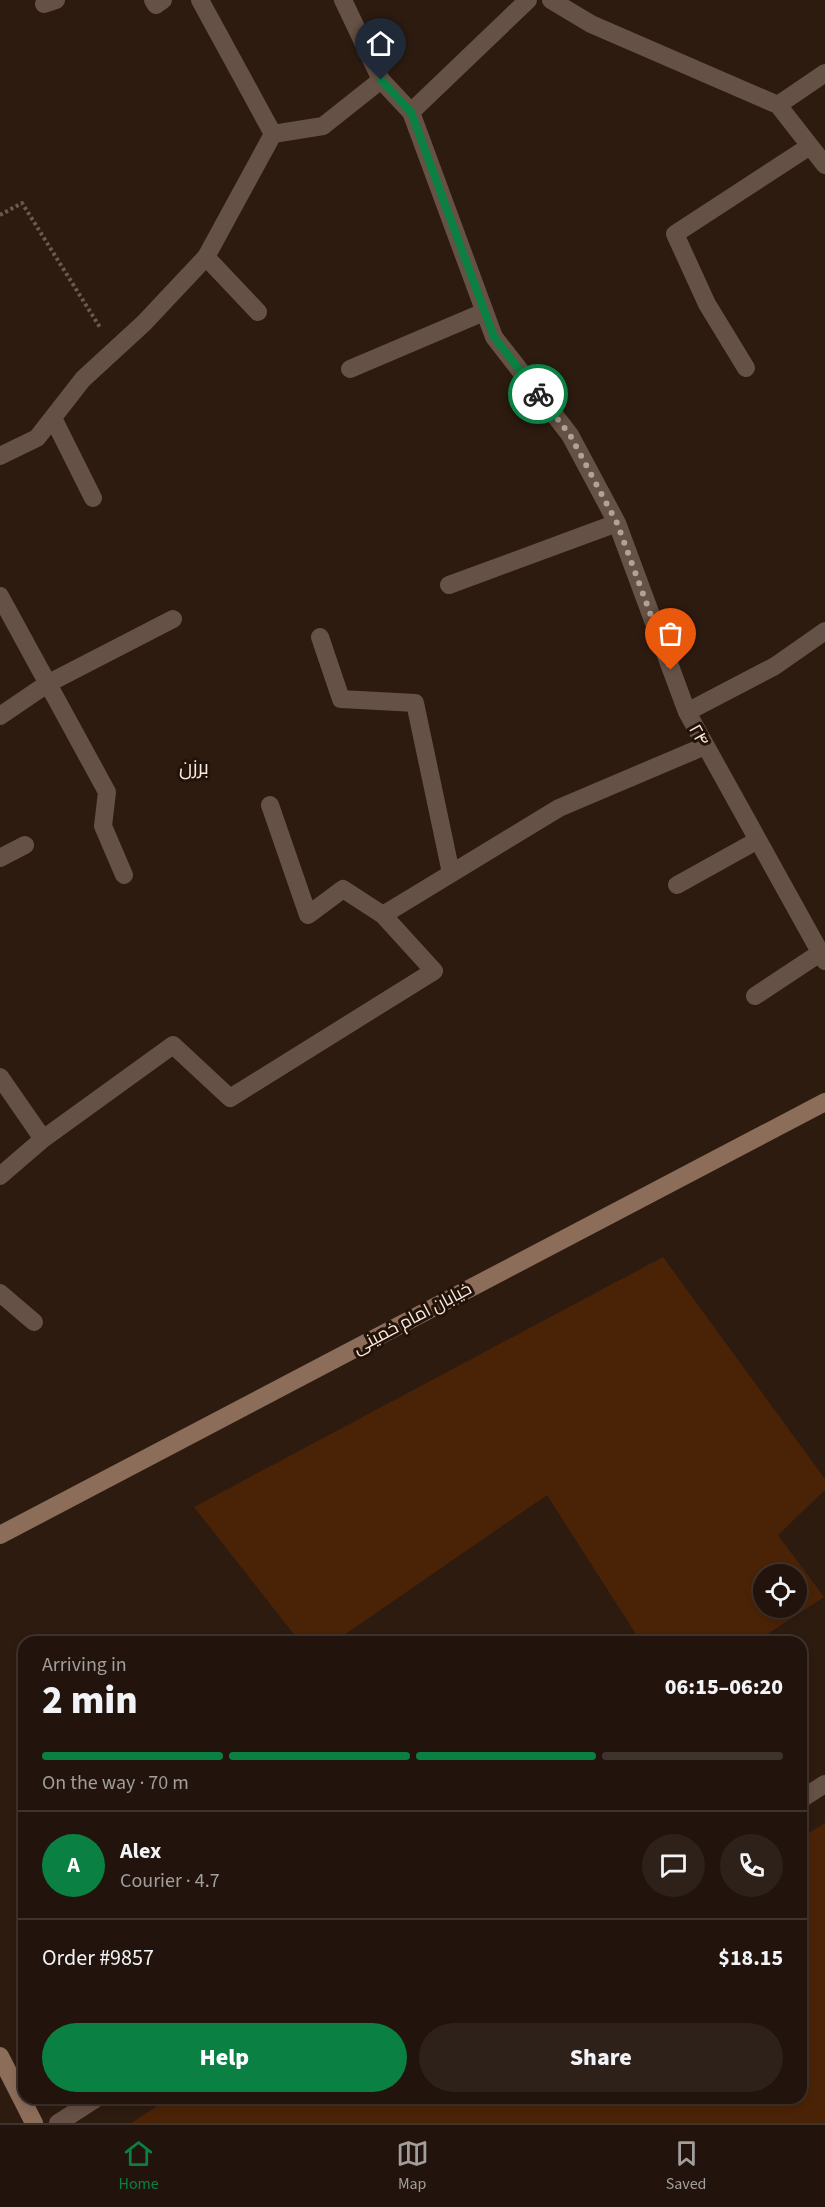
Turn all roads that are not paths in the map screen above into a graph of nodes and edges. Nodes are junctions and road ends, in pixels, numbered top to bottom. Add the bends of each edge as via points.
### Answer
1 (153, 0) edge
2 (163, 0) edge
3 (200, 0) edge
4 (343, 0) edge
5 (528, 0) edge
6 (551, 0) edge
7 (825, 73) edge
8 (381, 80) junction
9 (778, 105) junction
10 (411, 112) junction
11 (273, 134) junction
12 (810, 146) junction
13 (825, 165) edge
14 (206, 257) junction
15 (258, 312) dead end
16 (484, 312) junction
17 (746, 368) dead end
18 (350, 369) dead end
19 (53, 418) junction
20 (0, 456) edge
21 (93, 498) dead end
22 (617, 523) junction
23 (449, 585) dead end
24 (0, 596) edge
25 (173, 619) dead end
26 (825, 631) edge
27 (320, 637) dead end
28 (47, 684) junction
29 (687, 712) junction
30 (0, 716) edge
31 (705, 746) junction
32 (270, 805) dead end
33 (758, 840) junction
34 (26, 845) dead end
35 (0, 858) edge
36 (452, 873) junction
37 (124, 875) dead end
38 (677, 885) dead end
39 (383, 915) junction
40 (823, 957) edge
41 (755, 996) dead end
42 (0, 1077) edge
43 (825, 1102) edge
44 (43, 1138) junction
45 (0, 1176) edge
46 (0, 1293) edge
47 (34, 1323) dead end
48 (0, 1535) edge
49 (825, 1784) edge
50 (807, 1794) edge
51 (0, 2056) edge
52 (18, 2091) edge
53 (24, 2104) edge
54 (88, 2104) edge
55 (34, 2123) edge
56 (58, 2123) edge

1 - 2 street via 156,5
3 - 11 street
4 - 8 street
5 - 10 street
6 - 9 street via 591,24
7 - 9 street
8 - 10 street
8 - 11 street via 322,126
9 - 12 street
10 - 16 street, ۲۴
11 - 14 street
12 - 13 street
12 - 17 street via 675,234 707,304
14 - 15 street
14 - 19 street via 144,323 83,379
16 - 18 street
16 - 22 street, ۲۴ via 494,337 570,435
19 - 20 street via 38,438
19 - 21 street
22 - 23 street
22 - 29 street, ۲۴
24 - 28 street
25 - 28 street
26 - 29 street via 775,666
27 - 36 street via 341,699 416,704
28 - 30 street
28 - 37 street via 107,792 103,826
29 - 31 street, ۲۴
31 - 33 street, ۲۴
31 - 36 street via 559,808
32 - 39 street via 308,915 343,889
33 - 38 street
33 - 40 street, ۲۴
34 - 35 street
36 - 39 street
39 - 44 street via 434,971 231,1098 173,1045
40 - 41 street
42 - 44 street
43 - 48 main road, خیابان امام خمینی
44 - 45 street
46 - 47 street
49 - 50 street
51 - 52 main road
53 - 55 main road
54 - 56 street

